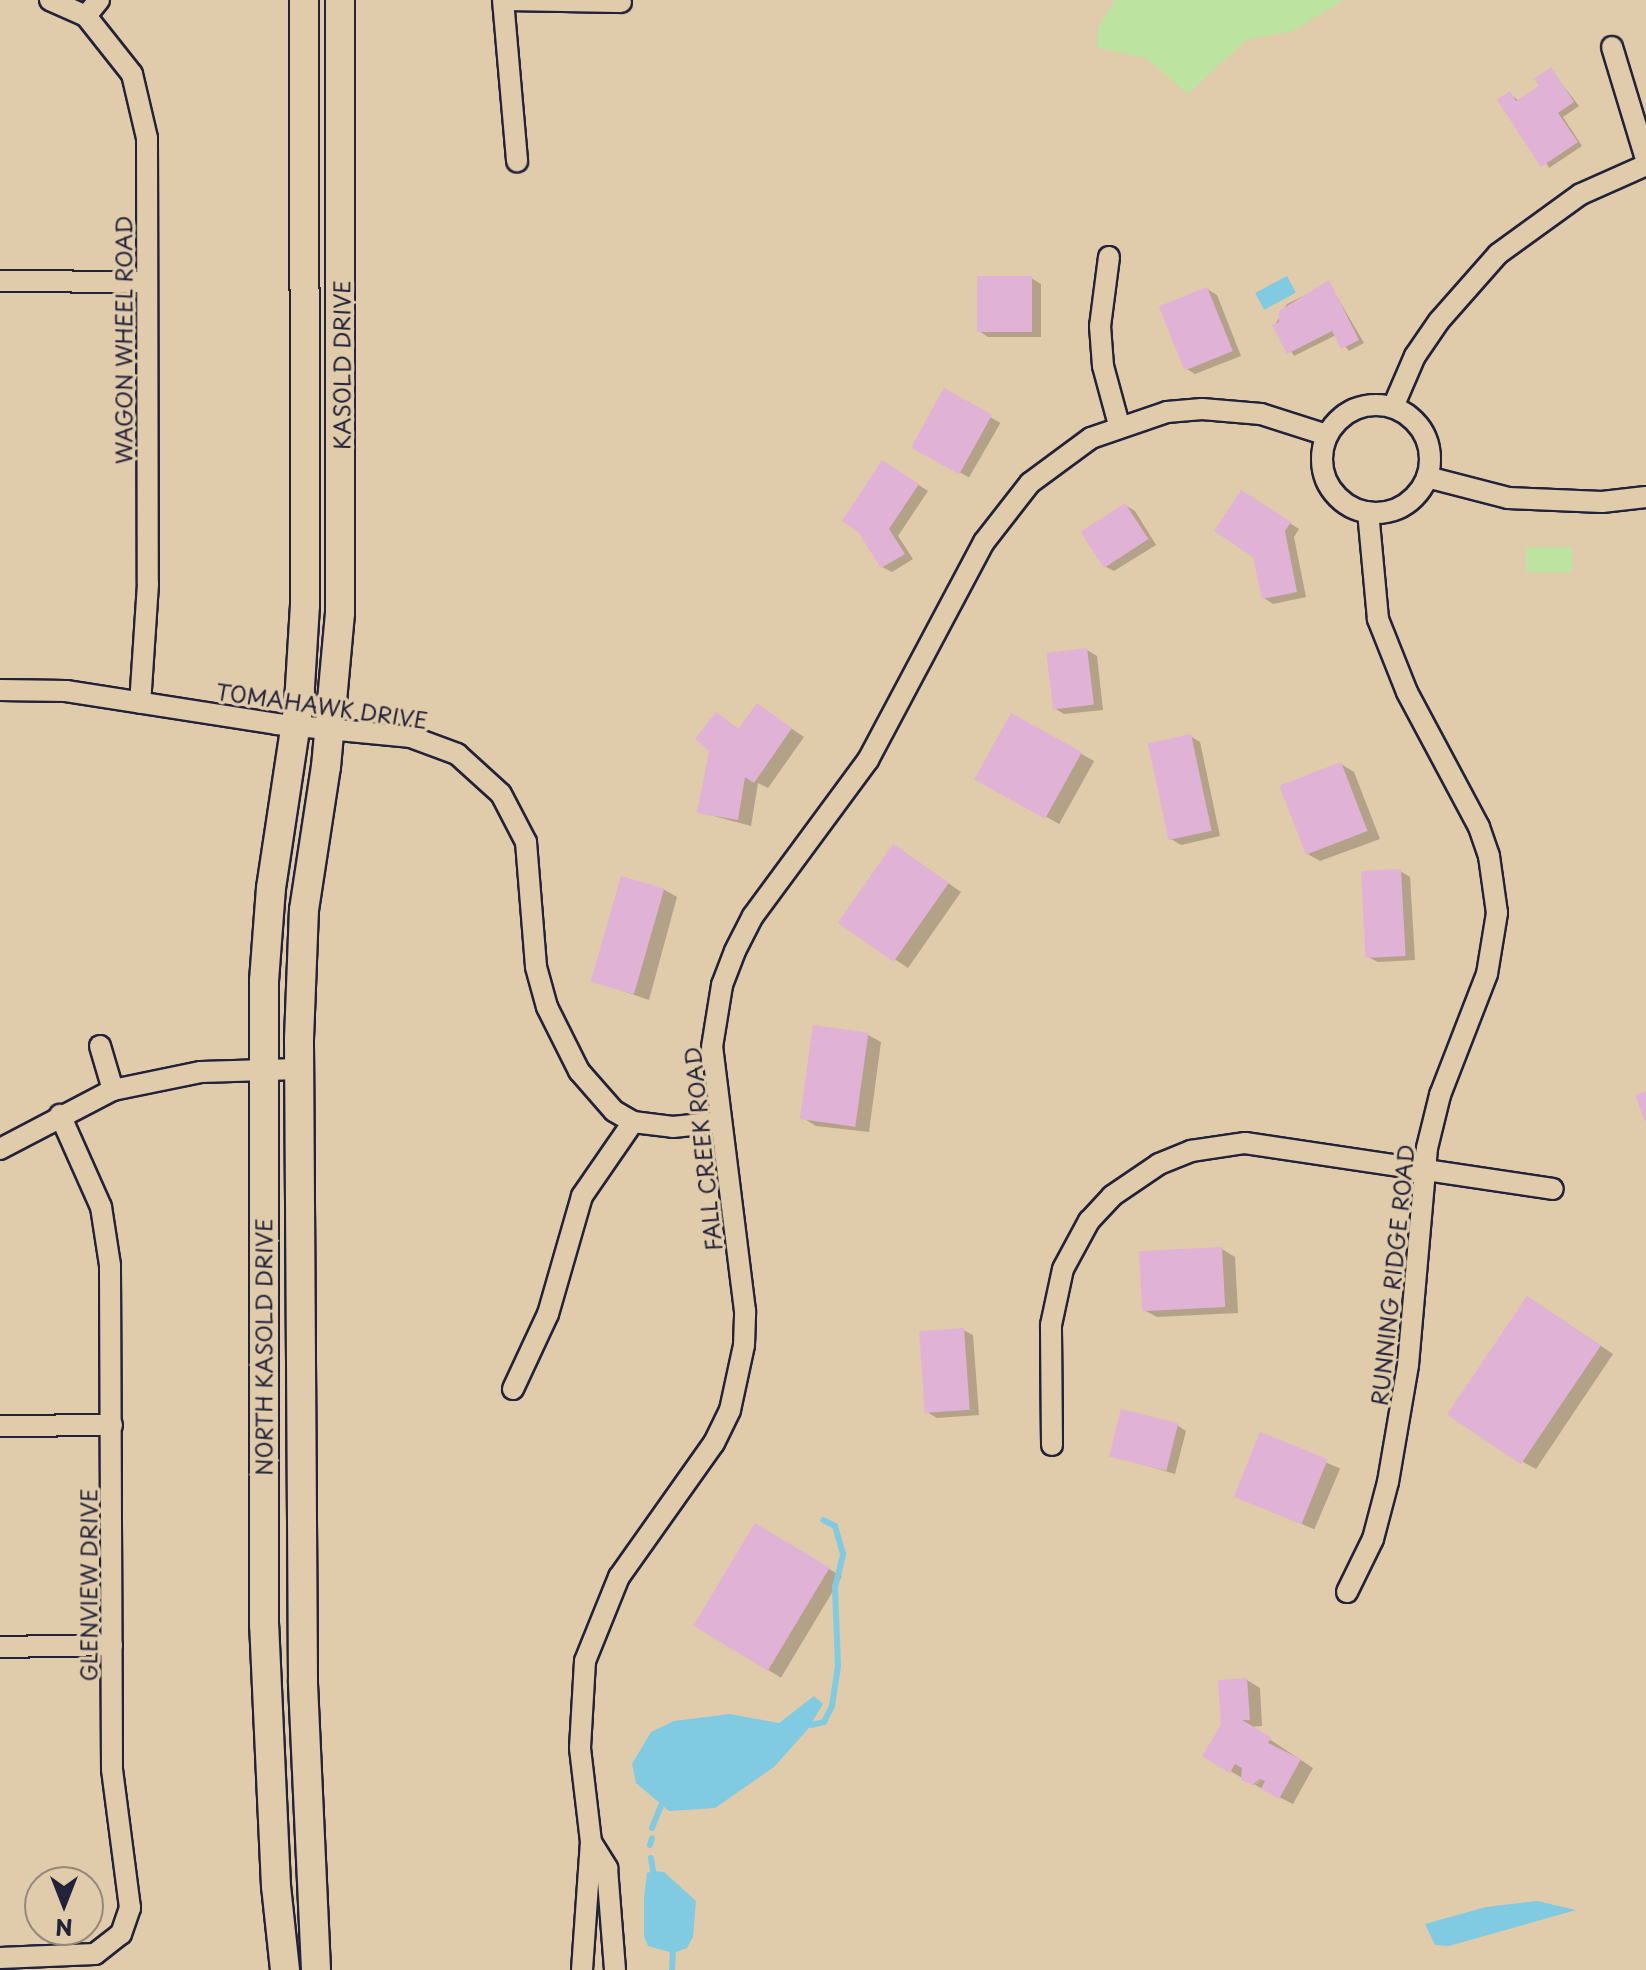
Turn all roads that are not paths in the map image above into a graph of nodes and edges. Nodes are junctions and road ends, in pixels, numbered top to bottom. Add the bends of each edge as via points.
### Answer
1 (50, 0) edge
2 (304, 0) edge
3 (340, 0) edge
4 (504, 0) edge
5 (621, 2) edge
6 (93, 8) edge
7 (1612, 47) dead end
8 (517, 161) dead end
9 (1646, 162) edge
10 (1109, 257) dead end
11 (0, 281) edge
12 (147, 282) junction
13 (1393, 407) junction
14 (1119, 425) junction
15 (1327, 435) junction
16 (1427, 477) junction
17 (1646, 497) edge
18 (1368, 512) junction
19 (0, 690) edge
20 (140, 703) junction
21 (296, 726) junction
22 (330, 729) junction
23 (100, 1046) dead end
24 (263, 1069) junction
25 (299, 1069) junction
26 (113, 1090) junction
27 (60, 1115) junction
28 (633, 1122) junction
29 (721, 1122) junction
30 (0, 1149) edge
31 (1424, 1169) junction
32 (1553, 1189) dead end
33 (513, 1389) dead end
34 (112, 1425) junction
35 (0, 1426) edge
36 (1052, 1445) dead end
37 (1347, 1592) dead end
38 (112, 1645) junction
39 (0, 1647) edge
40 (591, 1842) junction
41 (0, 1958) edge
42 (285, 1970) edge
43 (316, 1970) edge
44 (582, 1970) edge
45 (615, 1970) edge

1 - 6 street
2 - 21 main road, KASOLD DRIVE via 305,605
3 - 22 main road, KASOLD DRIVE via 341,577
4 - 5 street
4 - 8 street
6 - 12 street, WAGON WHEEL ROAD via 141,96 147,138
7 - 9 street
9 - 13 street via 1581,194 1498,254 1439,321 1415,356
10 - 14 street via 1100,326 1103,366
11 - 12 street
12 - 20 street, WAGON WHEEL ROAD via 148,606
13 - 15 street via 1362,406 1336,422
13 - 16 street via 1420,427 1430,460
14 - 15 street, FALL CREEK ROAD via 1167,412 1229,410
14 - 29 street, FALL CREEK ROAD via 1060,457 1004,513 868,760 753,916 731,963 716,1016 712,1047
15 - 18 street via 1322,468 1328,484 1338,497
16 - 17 street via 1508,498 1602,502
16 - 18 street via 1404,505
18 - 31 street, RUNNING RIDGE ROAD via 1371,584 1390,656 1479,827 1495,887 1494,943 1487,974 1440,1095
19 - 20 street, TOMAHAWK DRIVE via 66,691
20 - 21 street, TOMAHAWK DRIVE
21 - 22 street, TOMAHAWK DRIVE
21 - 24 main road, NORTH KASOLD DRIVE via 266,940
22 - 25 main road, NORTH KASOLD DRIVE via 304,910
22 - 28 street, TOMAHAWK DRIVE via 431,743 457,754 501,794 526,842 532,869 531,934 547,1007 579,1071 614,1111
23 - 26 street
24 - 25 street
24 - 26 street via 201,1072
24 - 42 main road, NORTH KASOLD DRIVE via 264,1625
25 - 43 main road, NORTH KASOLD DRIVE via 303,1680
26 - 27 street
27 - 30 street
27 - 34 street, GLENVIEW DRIVE via 89,1176 107,1235
28 - 29 street via 673,1127
28 - 33 street via 582,1196 548,1314
29 - 40 street, FALL CREEK ROAD via 745,1311 739,1376 714,1443 619,1577 594,1629 579,1702 582,1789
31 - 32 street
31 - 36 street via 1245,1143 1191,1151 1136,1177 1089,1221 1063,1269 1051,1325
31 - 37 street, RUNNING RIDGE ROAD via 1400,1424 1373,1539
34 - 35 street
34 - 38 street, GLENVIEW DRIVE
38 - 39 street
38 - 41 street, GLENVIEW DRIVE via 112,1769 129,1887 127,1922 111,1945 95,1954
40 - 44 street, FALL CREEK ROAD
40 - 45 street, FALL CREEK ROAD via 607,1868

